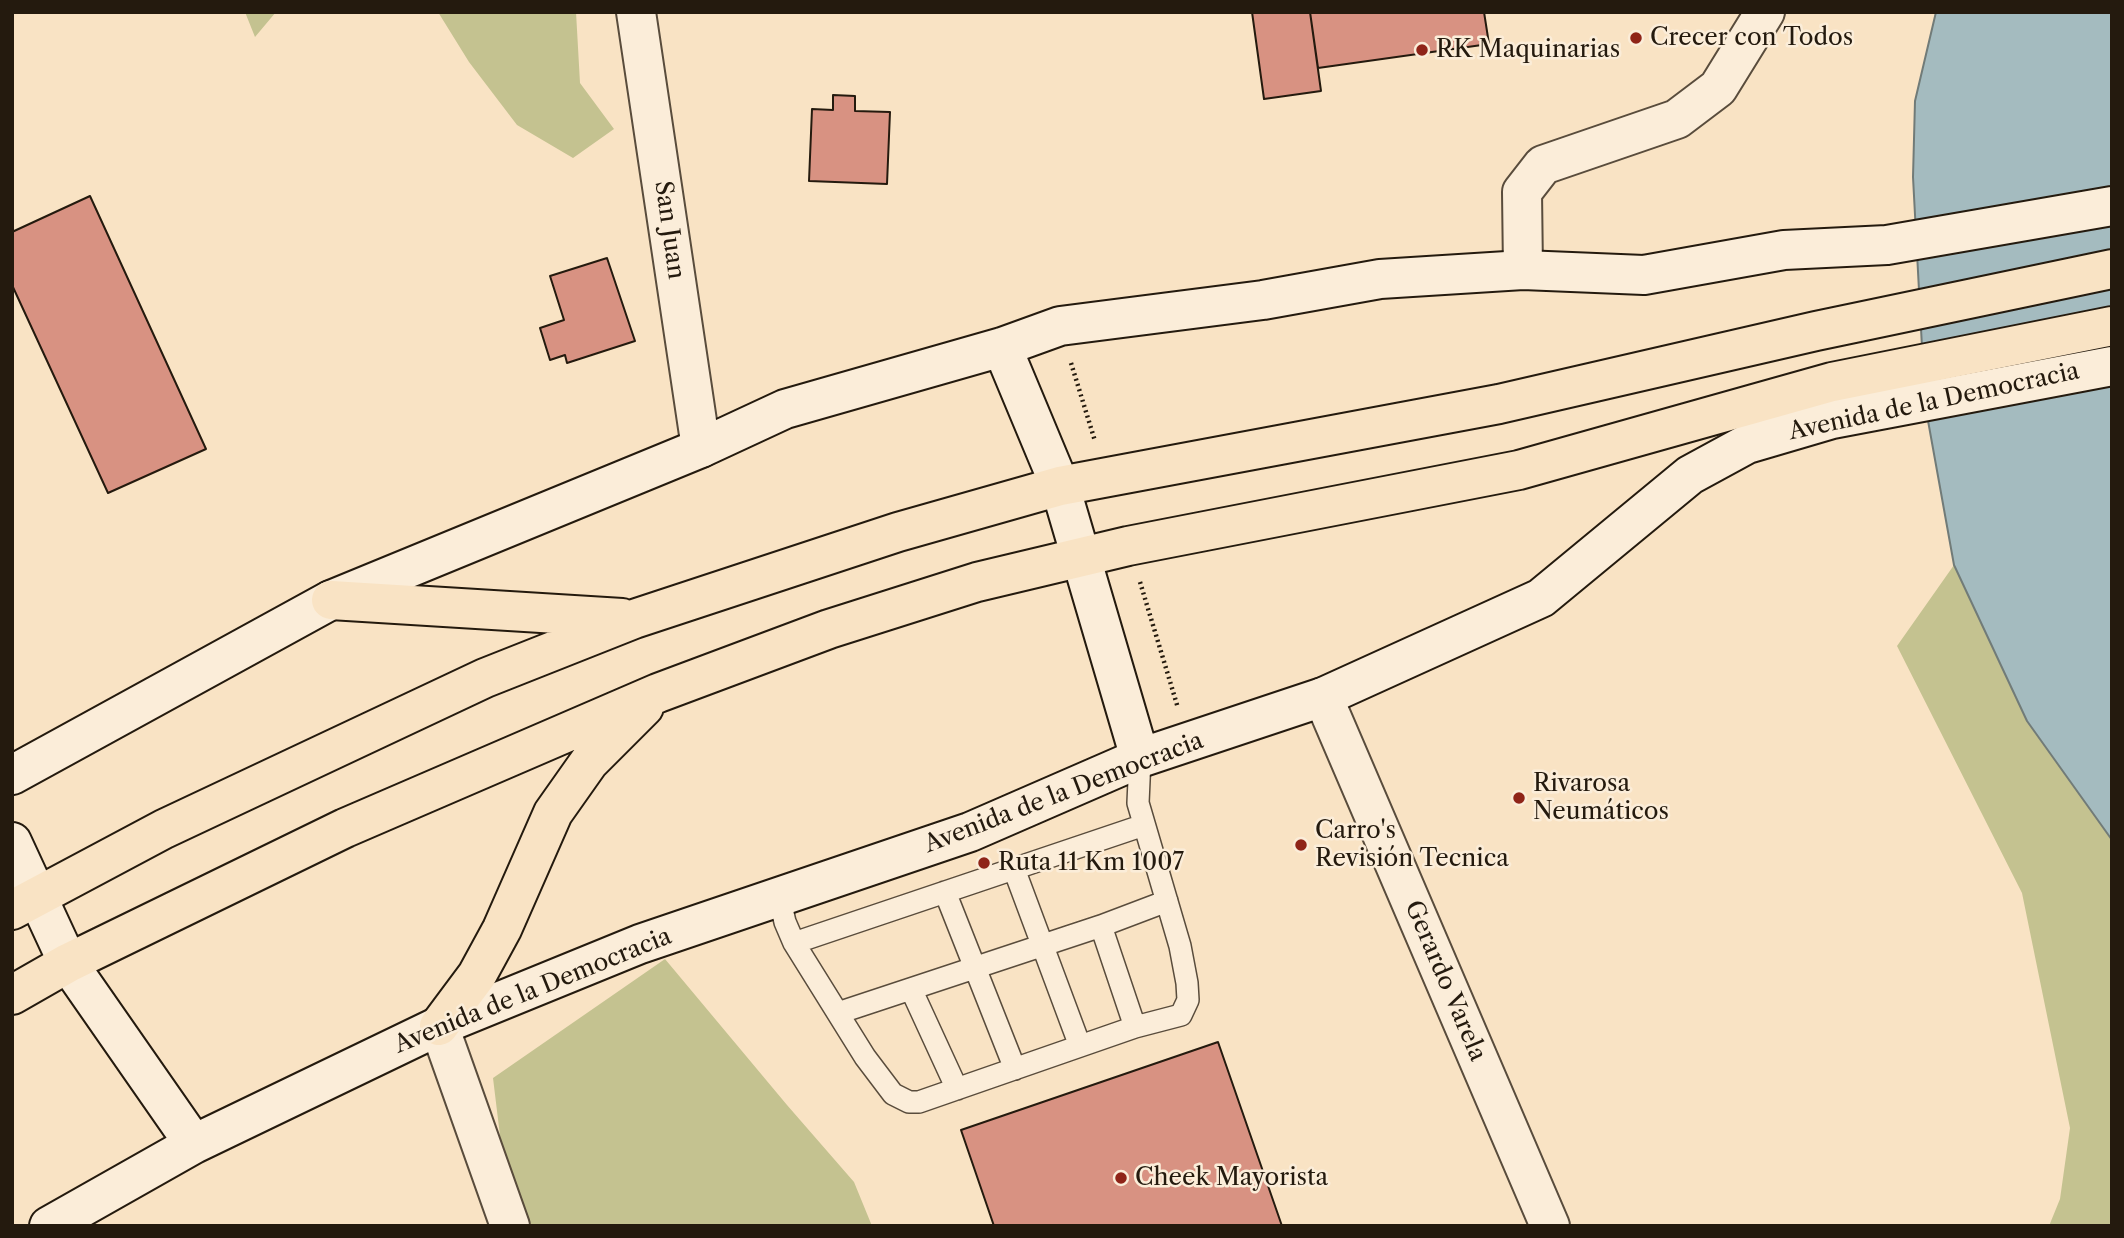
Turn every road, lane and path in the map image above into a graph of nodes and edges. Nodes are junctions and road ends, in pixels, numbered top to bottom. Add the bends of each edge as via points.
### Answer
1 (636, 12) edge
2 (1765, 12) edge
3 (2112, 206) edge
4 (2112, 269) edge
5 (1522, 270) junction
6 (2112, 326) edge
7 (1002, 347) junction
8 (1070, 358) dead end
9 (2112, 366) edge
10 (1832, 400) junction
11 (1096, 443) dead end
12 (701, 448) junction
13 (1060, 486) junction
14 (1080, 558) junction
15 (1137, 573) dead end
16 (331, 600) junction
17 (634, 619) junction
18 (657, 693) junction
19 (1323, 697) junction
20 (1182, 719) dead end
21 (1140, 758) junction
22 (12, 775) edge
23 (1144, 825) junction
24 (12, 842) edge
25 (1014, 869) junction
26 (945, 892) junction
27 (779, 896) junction
28 (1167, 901) junction
29 (24, 903) edge
30 (1101, 926) junction
31 (794, 943) junction
32 (1043, 945) junction
33 (68, 962) junction
34 (975, 968) junction
35 (911, 989) junction
36 (12, 995) edge
37 (838, 1013) junction
38 (439, 1026) junction
39 (1135, 1027) junction
40 (1080, 1046) junction
41 (1015, 1069) junction
42 (957, 1089) junction
43 (194, 1144) junction
44 (49, 1226) edge
45 (510, 1226) edge
46 (1550, 1226) edge

1 - 12 street, San Juan
2 - 5 street via 1718,88 1677,119 1543,165 1522,192
3 - 5 street via 1887,245 1784,250 1644,275
4 - 13 highway via 1499,404
5 - 7 street via 1380,279 1263,300 1060,326
6 - 10 highway, Avenida de la Democracia
7 - 12 street via 785,409
7 - 13 street
8 - 11 path
9 - 10 street, Avenida de la Democracia
10 - 14 highway, Avenida de la Democracia via 1519,470
10 - 19 street, Avenida de la Democracia via 1690,475 1541,598
12 - 16 street
13 - 14 street
13 - 17 highway via 898,531
14 - 18 highway, Avenida de la Democracia via 976,582
14 - 21 street
15 - 20 path
16 - 17 highway
16 - 22 street
17 - 29 highway via 485,678 164,829
18 - 33 highway, Avenida de la Democracia via 345,828
18 - 38 highway via 589,762 553,813 477,975
19 - 21 street, Avenida de la Democracia
19 - 46 street, Gerardo Varela
21 - 23 lane via 1138,803
21 - 27 street, Avenida de la Democracia via 970,832
23 - 25 lane
23 - 28 lane
24 - 29 street
25 - 26 lane
25 - 32 lane
26 - 31 lane
26 - 34 lane
27 - 31 lane
27 - 38 street, Avenida de la Democracia via 640,944
28 - 30 lane
28 - 39 lane via 1188,1000 1181,1015
29 - 33 street
30 - 32 lane
30 - 39 lane
31 - 37 lane
32 - 34 lane
32 - 40 lane
33 - 36 highway, Avenida de la Democracia
33 - 43 street
34 - 35 lane
34 - 41 lane
35 - 37 lane
35 - 42 lane
37 - 42 lane via 893,1094 919,1102
38 - 43 street, Avenida de la Democracia
38 - 45 street
39 - 40 lane
40 - 41 lane
41 - 42 lane
43 - 44 street, Avenida de la Democracia

